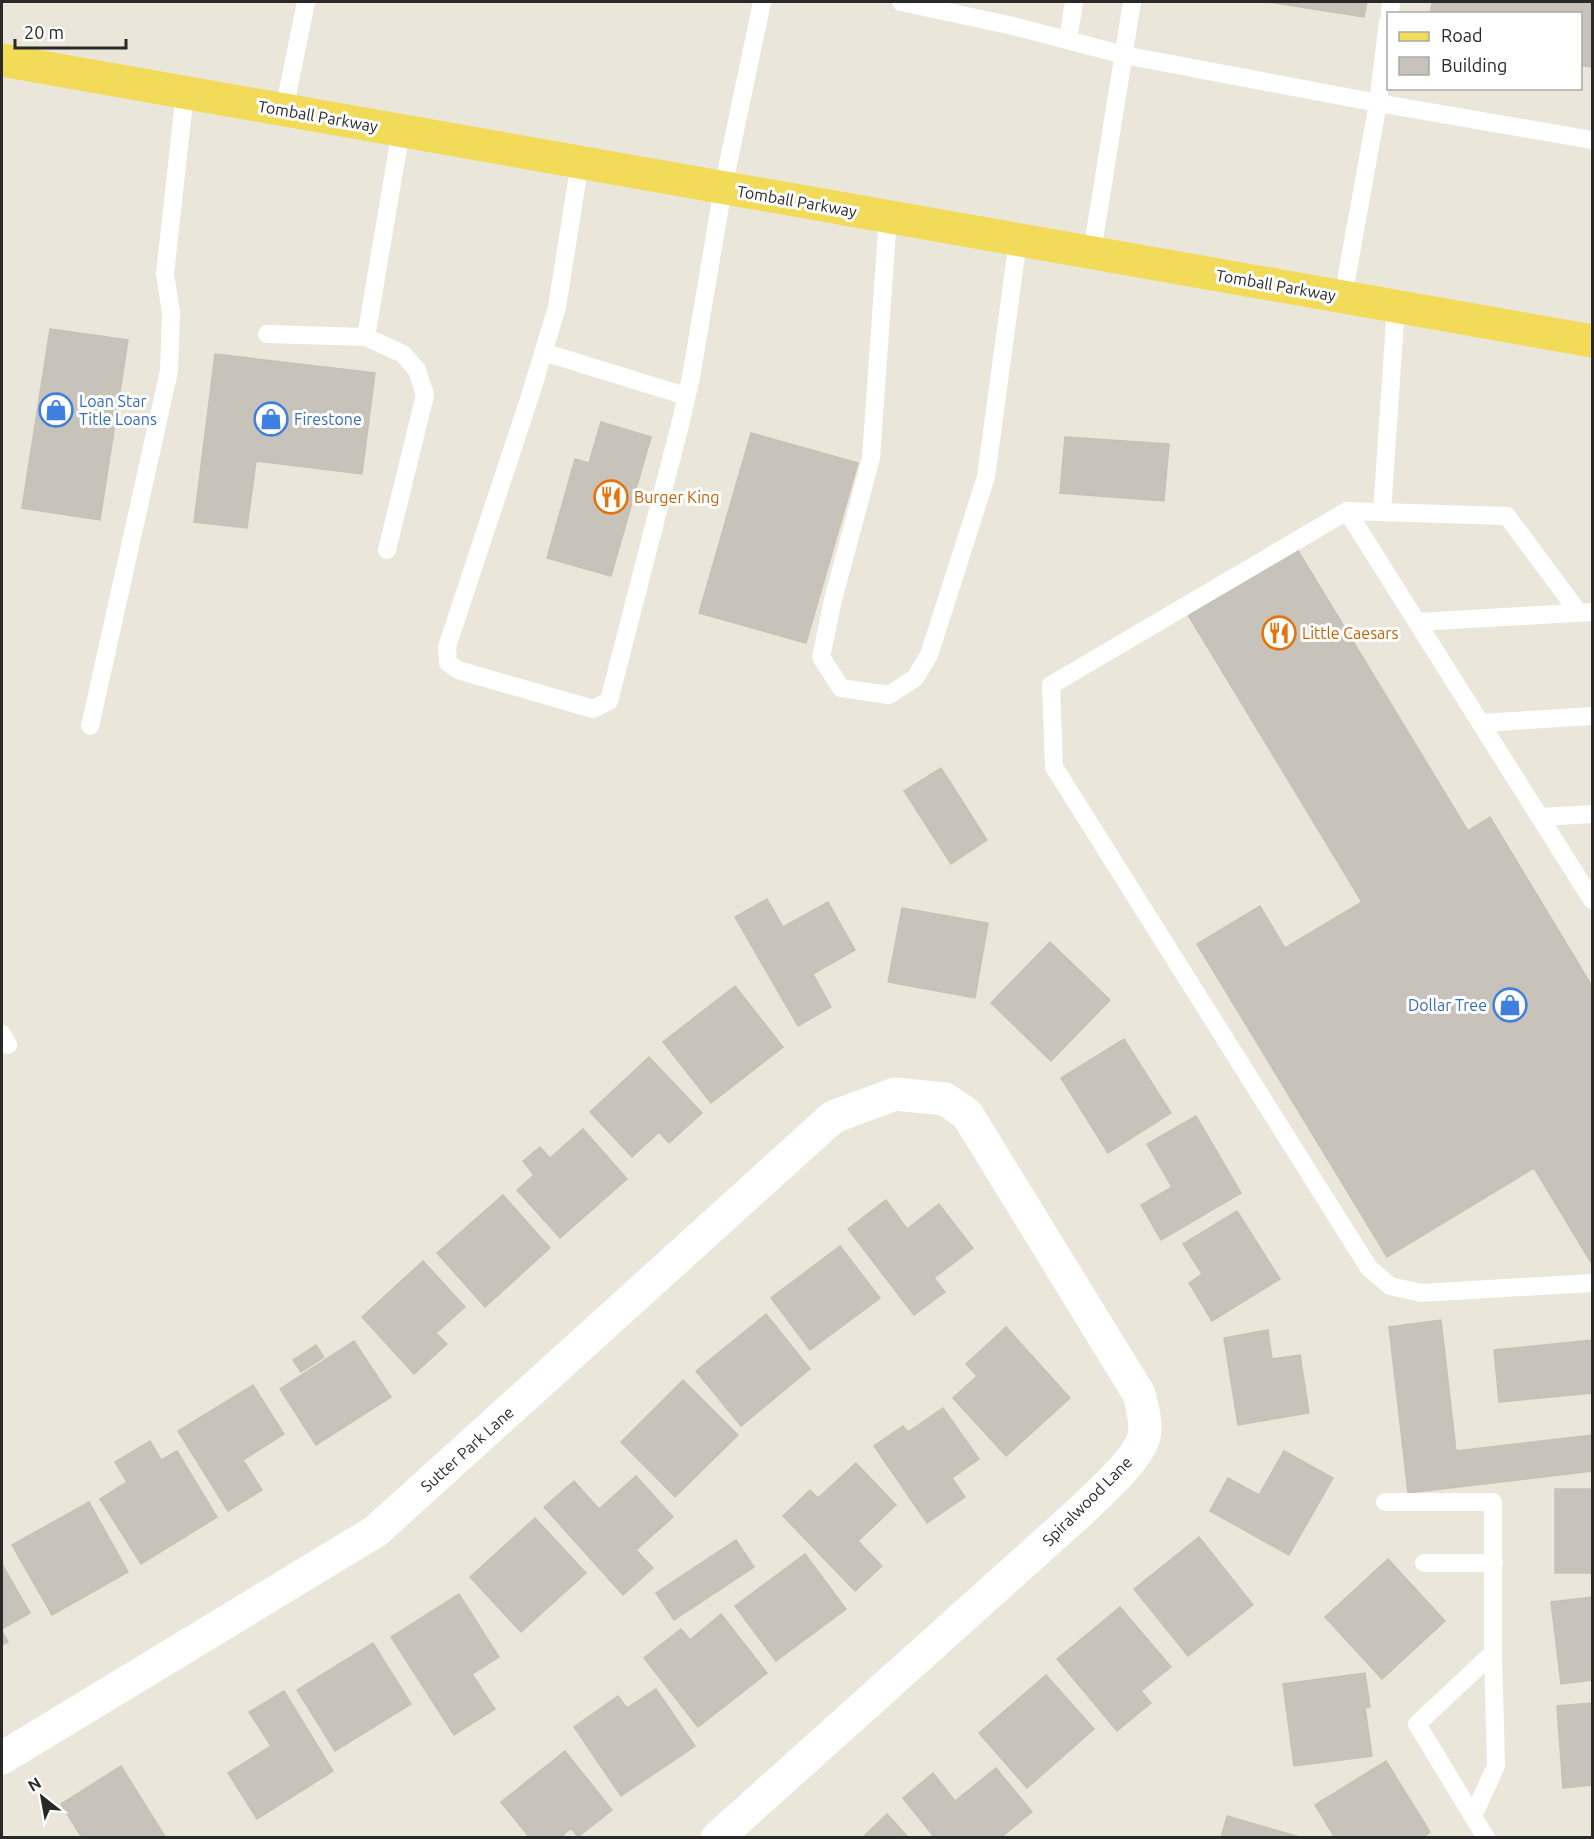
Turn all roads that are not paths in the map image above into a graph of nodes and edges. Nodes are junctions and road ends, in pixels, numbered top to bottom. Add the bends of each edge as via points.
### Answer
1 (306, 2) edge
2 (762, 2) edge
3 (901, 2) edge
4 (1074, 2) edge
5 (1132, 2) edge
6 (1387, 37) edge
7 (1068, 40) junction
8 (1124, 55) junction
9 (2, 60) edge
10 (185, 92) junction
11 (1378, 103) junction
12 (284, 110) junction
13 (401, 130) junction
14 (1593, 140) edge
15 (580, 162) junction
16 (723, 188) junction
17 (888, 217) junction
18 (1018, 240) junction
19 (1092, 252) junction
20 (1343, 297) junction
21 (1396, 306) junction
22 (267, 334) dead end
23 (366, 337) junction
24 (1593, 341) edge
25 (543, 352) junction
26 (686, 396) junction
27 (1347, 511) junction
28 (1382, 512) junction
29 (387, 550) dead end
30 (1586, 612) edge
31 (1417, 622) junction
32 (1593, 716) edge
33 (1481, 723) junction
34 (90, 726) dead end
35 (1593, 814) edge
36 (1540, 817) junction
37 (1593, 900) edge
38 (895, 1094) joint
39 (1593, 1283) edge
40 (1385, 1502) dead end
41 (1424, 1563) dead end
42 (1494, 1563) junction
43 (1493, 1653) junction
44 (2, 1758) edge
45 (1473, 1816) junction
46 (717, 1838) edge
47 (1486, 1838) edge

1 - 12 lane
2 - 16 lane
3 - 7 lane
4 - 7 lane
5 - 8 lane
6 - 11 lane
7 - 8 lane
8 - 11 lane
8 - 19 lane
9 - 10 main road, Tomball Parkway
10 - 12 main road, Tomball Parkway
10 - 34 lane via 165,274 171,313 169,370
11 - 14 lane
11 - 20 lane
12 - 13 main road, Tomball Parkway
13 - 15 main road, Tomball Parkway
13 - 23 lane
15 - 16 main road, Tomball Parkway
15 - 25 lane via 557,307
16 - 17 main road, Tomball Parkway
16 - 26 lane
17 - 18 main road, Tomball Parkway
17 - 18 lane via 872,458 821,657 841,688 889,695 915,678 928,655 986,477
18 - 19 main road, Tomball Parkway
19 - 20 main road, Tomball Parkway
20 - 21 main road, Tomball Parkway
21 - 24 main road, Tomball Parkway
21 - 28 lane
22 - 23 lane
23 - 29 lane via 403,354 417,370 425,395
25 - 26 lane
25 - 26 lane via 447,647 448,663 458,670 593,709 609,701
27 - 28 lane
27 - 31 lane
27 - 39 lane via 1051,684 1054,767 1369,1268 1390,1286 1421,1293
28 - 30 lane via 1506,516
30 - 31 lane
31 - 33 lane
32 - 33 lane
33 - 36 lane
35 - 36 lane
36 - 37 lane
38 - 44 street, Sutter Park Lane via 833,1117 376,1531
38 - 46 street, Spiralwood Lane via 945,1099 967,1114 1140,1394 1143,1436 1130,1461 1081,1511
40 - 42 lane via 1493,1502
41 - 42 lane
42 - 43 lane
43 - 45 lane via 1496,1766
43 - 45 lane via 1417,1724
45 - 47 lane

